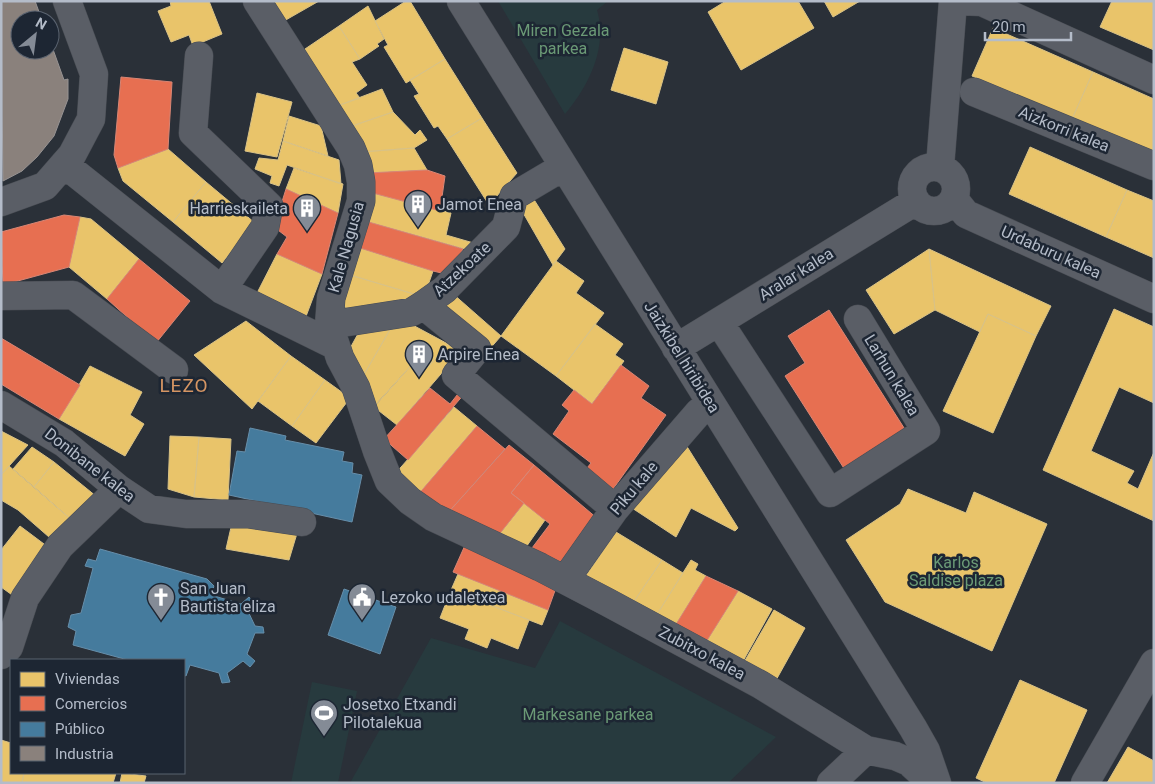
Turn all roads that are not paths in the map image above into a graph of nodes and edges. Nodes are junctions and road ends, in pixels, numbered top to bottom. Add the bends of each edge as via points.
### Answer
1 (68, 1) edge
2 (257, 1) edge
3 (460, 1) edge
4 (953, 1) edge
5 (958, 1) edge
6 (199, 56) dead end
7 (1154, 80) edge
8 (974, 92) dead end
9 (64, 164) junction
10 (1154, 166) edge
11 (563, 167) junction
12 (940, 167) junction
13 (954, 199) junction
14 (916, 201) junction
15 (1, 202) edge
16 (222, 290) junction
17 (1, 296) edge
18 (1154, 299) edge
19 (423, 305) junction
20 (858, 319) dead end
21 (718, 322) junction
22 (332, 335) junction
23 (676, 348) junction
24 (174, 370) dead end
25 (711, 404) junction
26 (1, 405) edge
27 (389, 481) joint
28 (118, 489) junction
29 (615, 509) junction
30 (302, 522) dead end
31 (565, 580) junction
32 (1, 655) edge
33 (1154, 663) edge
34 (903, 712) junction
35 (866, 750) junction
36 (909, 773) edge
37 (831, 783) edge
38 (926, 783) edge
39 (937, 783) edge
40 (1085, 783) edge

1 - 9 street via 94,74 91,119
2 - 22 street, Kale Nagusia via 351,148 358,165 361,201 331,298
3 - 11 street, Jaizkibel hiribidea
4 - 12 street
5 - 7 street via 982,2
6 - 16 street via 193,133 268,206 265,227
8 - 10 street, Aizkorri kalea
9 - 15 street via 45,186
9 - 16 street
11 - 19 street, Atzekoate via 514,196 506,227 444,290
11 - 23 street, Jaizkibel hiribidea
12 - 13 street via 954,180
12 - 14 street via 932,166 918,173 912,186
13 - 14 street via 943,209 935,211 921,207
13 - 18 street, Urdaburu kalea via 966,214
14 - 21 street, Aralar kalea
16 - 22 street
17 - 24 street via 73,295
19 - 22 street, Atzekoate via 412,312
19 - 29 street via 477,349 456,376
20 - 21 street, Larhun kalea via 926,432 830,493
21 - 23 street, Aralar kalea
22 - 27 street, Kale Nagusia via 356,388
23 - 25 street, Jaizkibel hiribidea
25 - 29 street, Piku kale via 699,412
25 - 34 street, Jaizkibel hiribidea
26 - 28 street, Donibane kalea via 64,443
27 - 31 street, Zubitxo kalea via 418,506 468,534
28 - 30 street, Donibane kalea via 149,509 248,514
28 - 32 street via 60,546 25,598 9,646
29 - 31 street, Piku kale
31 - 35 street, Zubitxo kalea via 761,685
33 - 40 street
34 - 36 street, Jaizkibel hiribidea
34 - 39 street, Jaizkibel hiribidea via 926,751
35 - 36 street, Zubitxo kalea via 895,756
35 - 37 street
36 - 38 street via 921,773

